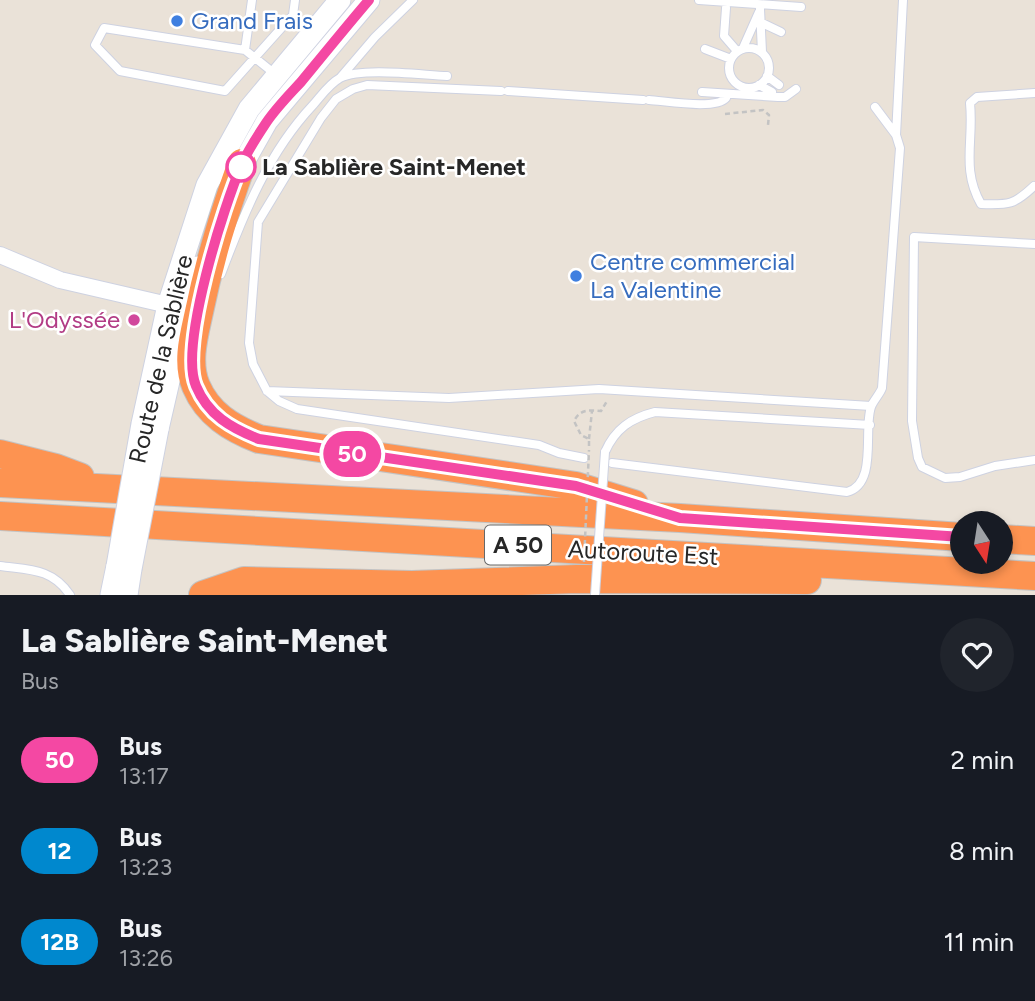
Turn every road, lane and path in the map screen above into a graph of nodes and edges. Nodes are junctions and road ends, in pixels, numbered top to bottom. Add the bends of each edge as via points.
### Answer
1 (252, 0) edge
2 (295, 0) edge
3 (340, 0) edge
4 (369, 0) edge
5 (413, 0) edge
6 (699, 0) edge
7 (903, 0) edge
8 (801, 7) dead end
9 (726, 8) dead end
10 (760, 22) junction
11 (781, 32) dead end
12 (705, 49) dead end
13 (245, 50) junction
14 (762, 52) junction
15 (737, 53) junction
16 (255, 57) junction
17 (277, 76) junction
18 (447, 76) dead end
19 (767, 76) junction
20 (340, 78) junction
21 (759, 85) junction
22 (796, 89) dead end
23 (702, 92) dead end
24 (1035, 93) edge
25 (726, 98) dead end
26 (717, 103) junction
27 (875, 107) dead end
28 (768, 125) dead end
29 (896, 135) junction
30 (242, 163) junction
31 (1034, 186) edge
32 (1035, 244) edge
33 (0, 255) edge
34 (219, 280) dead end
35 (168, 305) junction
36 (205, 331) dead end
37 (608, 389) junction
38 (267, 391) junction
39 (871, 405) junction
40 (592, 411) junction
41 (870, 425) junction
42 (150, 427) junction
43 (590, 439) junction
44 (0, 454) edge
45 (587, 454) junction
46 (1035, 460) edge
47 (425, 463) junction
48 (612, 463) dead end
49 (0, 483) edge
50 (112, 489) junction
51 (0, 516) edge
52 (680, 518) junction
53 (950, 536) edge
54 (1013, 540) edge
55 (1035, 541) edge
56 (0, 566) edge
57 (124, 568) junction
58 (583, 569) dead end
59 (1035, 578) edge
60 (283, 582) junction
61 (69, 595) edge
62 (111, 595) edge
63 (127, 595) edge
64 (203, 595) edge
65 (234, 595) edge
66 (595, 595) edge

1 - 13 lane
2 - 16 lane via 293,15
3 - 17 main road, Route de la Sablière
4 - 30 main road, Route de la Sablière via 267,121
5 - 20 lane
6 - 8 lane
7 - 29 lane via 895,82
9 - 15 lane via 724,36
10 - 11 lane
10 - 14 lane
10 - 15 lane via 760,9
12 - 15 lane
13 - 16 lane
13 - 16 lane via 104,28 95,45 120,71 225,90
14 - 15 lane
14 - 19 lane
15 - 21 lane via 729,69 737,87
16 - 17 lane
17 - 35 main road, Route de la Sablière via 249,109 207,184
18 - 20 lane via 363,73
19 - 21 lane
19 - 21 lane via 775,88
20 - 34 lane via 304,114 271,160
22 - 23 lane via 785,97
24 - 31 lane via 977,97 970,103 968,147 972,187 981,204 1018,202
25 - 26 lane
26 - 28 path via 720,113 728,115 763,110 769,115
26 - 38 lane via 367,85 336,99 258,222 249,343 253,364
27 - 29 lane
29 - 39 lane via 900,148 882,388
30 - 42 main road, Route de la Sablière via 189,294
30 - 47 highway via 212,251 192,349 191,368 203,399 219,419 259,439
32 - 46 lane via 914,237 912,421 922,467 945,478
33 - 35 street via 60,280
35 - 42 main road, Route de la Sablière
36 - 47 lane via 200,361 208,393 235,419 267,432
37 - 38 lane via 449,398
37 - 39 lane
37 - 40 path via 607,404 601,411
38 - 45 lane via 297,408
39 - 41 lane
40 - 43 path
40 - 43 path via 584,411 574,421 580,435
41 - 48 lane via 865,475 858,487 847,492
41 - 66 lane, bridge via 654,412 628,423 605,452
42 - 57 main road, Route de la Sablière, bridge
43 - 45 path
44 - 50 highway
45 - 58 path, bridge
47 - 52 highway via 576,486
49 - 50 highway, Autoroute Est / A 50
50 - 52 highway, Autoroute Est / A 50
51 - 59 highway, Autoroute Est / A 50
52 - 53 highway, Autoroute Est / A 50
54 - 55 highway
56 - 61 lane via 50,575
57 - 62 main road, Route de la Sablière
57 - 63 main road, Route de la Sablière
59 - 60 highway via 577,579 411,585
60 - 64 highway via 244,581
60 - 65 highway

